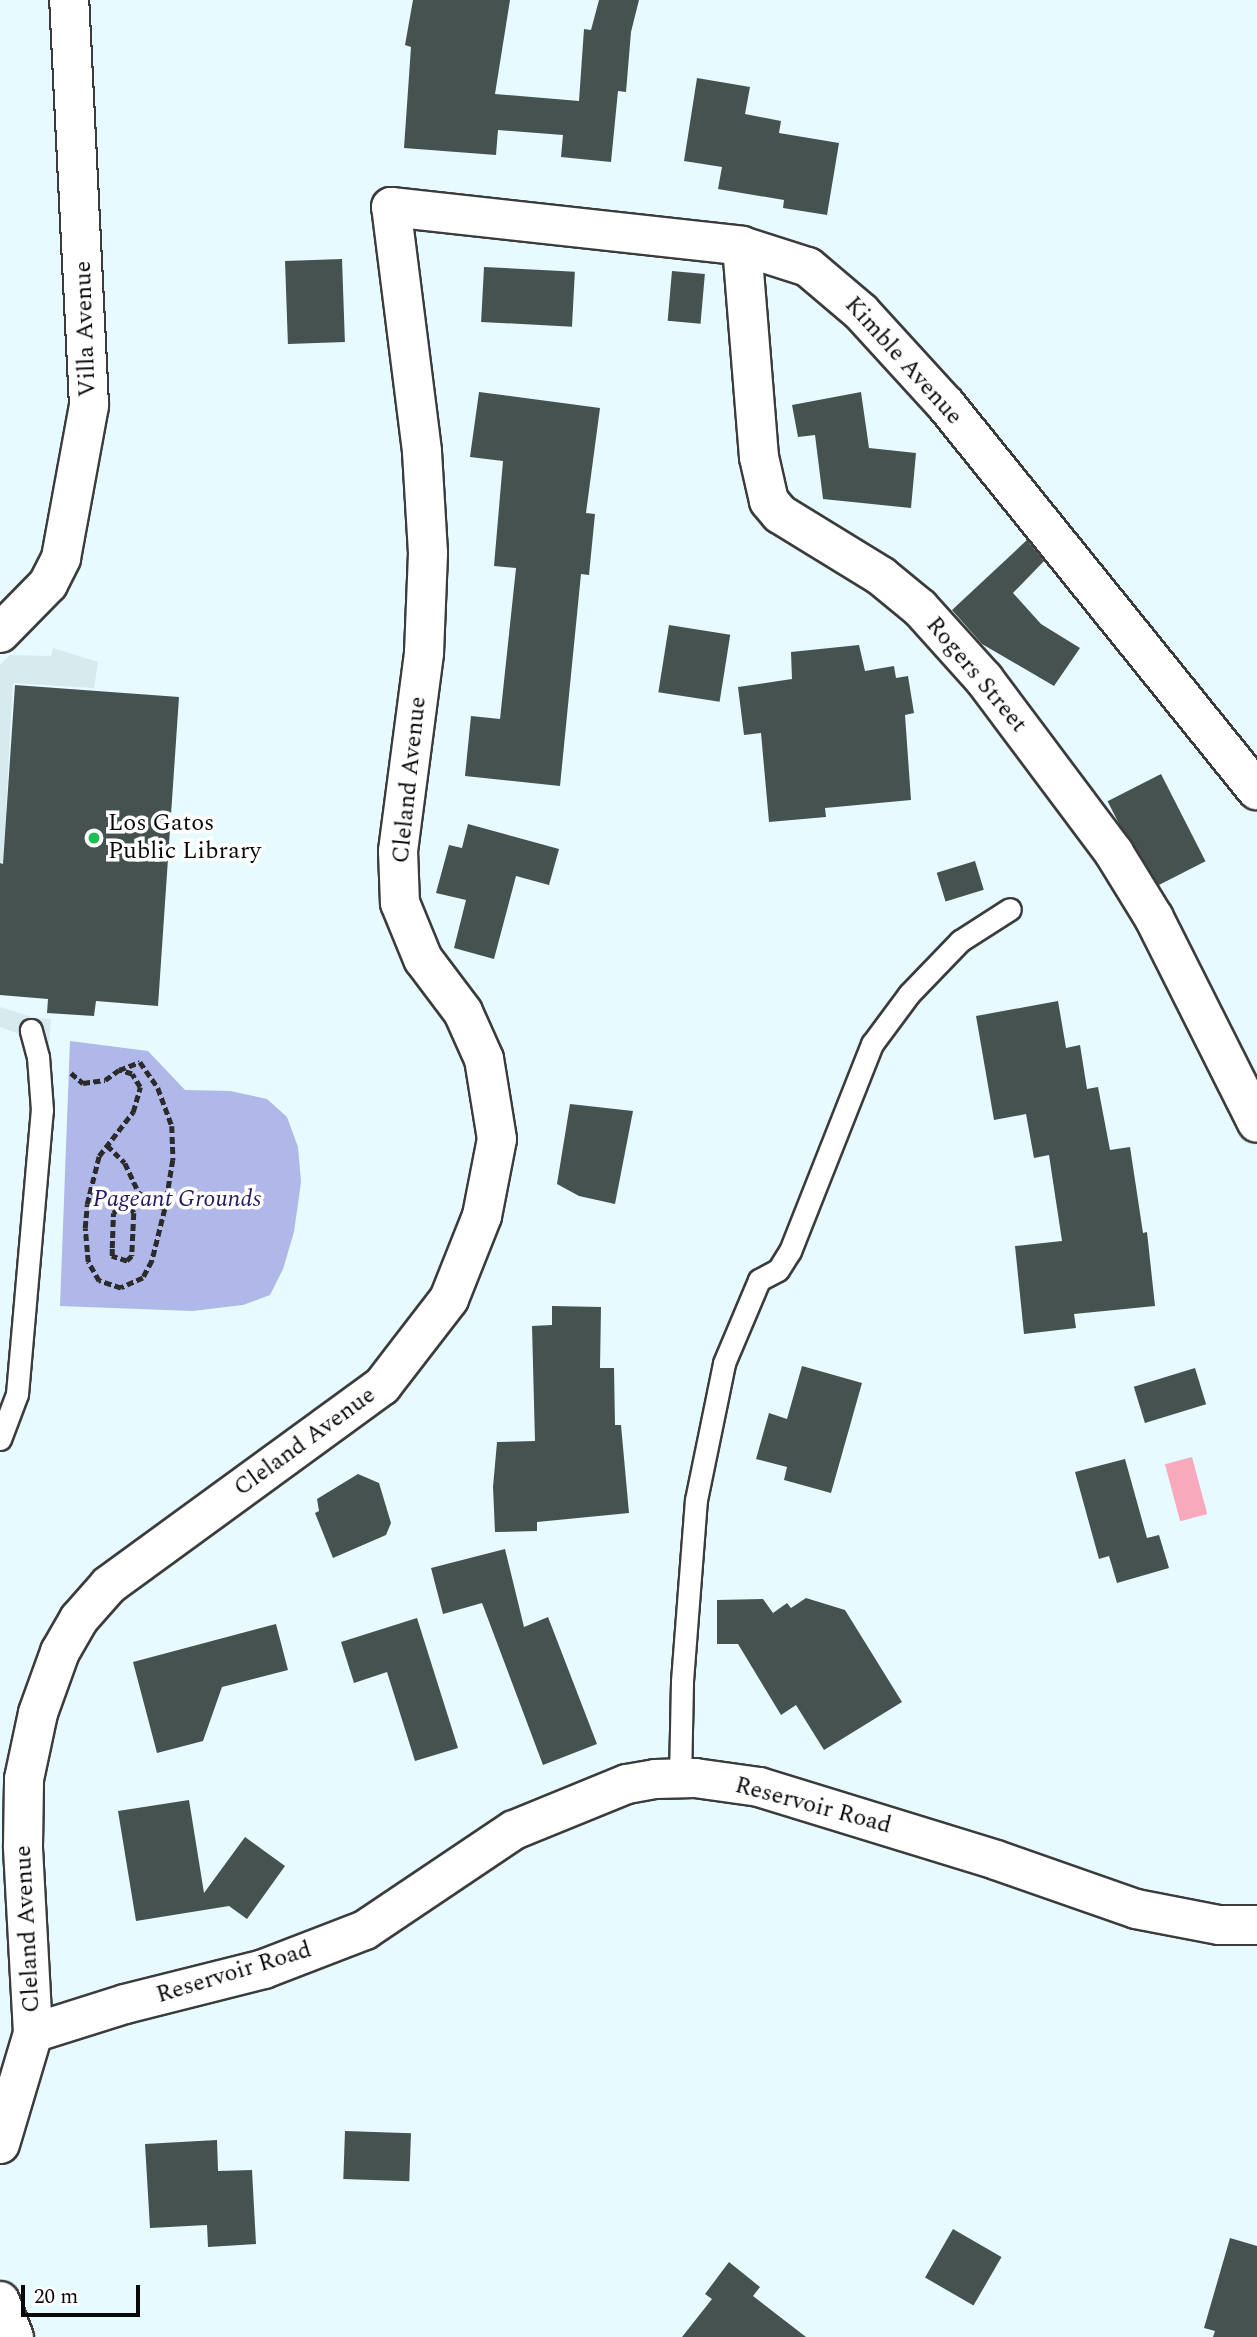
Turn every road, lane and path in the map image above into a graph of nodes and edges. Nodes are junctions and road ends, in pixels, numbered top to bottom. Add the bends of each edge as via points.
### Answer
1 (69, 0) edge
2 (391, 207) joint
3 (742, 246) junction
4 (0, 633) edge
5 (1257, 790) edge
6 (1010, 909) dead end
7 (31, 1030) dead end
8 (140, 1062) dead end
9 (119, 1070) dead end
10 (1257, 1123) edge
11 (107, 1145) junction
12 (139, 1193) junction
13 (131, 1206) junction
14 (165, 1209) junction
15 (0, 1440) edge
16 (680, 1778) junction
17 (1257, 1925) edge
18 (33, 2033) junction
19 (0, 2144) edge
20 (0, 2301) edge
21 (14, 2337) edge

1 - 4 street, Villa Avenue via 89,405 61,558 48,584
2 - 3 street, Kimble Avenue
2 - 18 street, Cleland Avenue via 422,451 428,553 424,653 398,851 400,903 423,959 463,1012 484,1059 497,1139 482,1216 449,1299 382,1386 109,1585 79,1619 60,1653 38,1713 24,1779
3 - 5 street, Kimble Avenue via 808,267 861,312 946,405
3 - 10 street, Rogers Street via 759,457 769,501 780,514 881,576 984,678 1114,853 1154,918
6 - 16 lane via 960,941 909,994 872,1044 790,1251 778,1270 759,1280 724,1363 696,1500 682,1681
7 - 15 lane via 38,1057 41,1110 17,1394
8 - 14 path via 158,1088 173,1126
9 - 11 path via 132,1074 140,1087 133,1112
11 - 12 path via 125,1163
11 - 14 path via 93,1176 85,1228 88,1262 99,1281 121,1288 143,1278
12 - 13 path
12 - 14 path
13 - 13 path via 124,1204 113,1213 111,1248 118,1260 132,1256
16 - 17 street, Reservoir Road via 759,1787 830,1807 1136,1909 1219,1925
16 - 18 street, Reservoir Road via 626,1784 514,1830 365,1930 264,1969
18 - 19 street, Cleland Avenue
20 - 21 street

